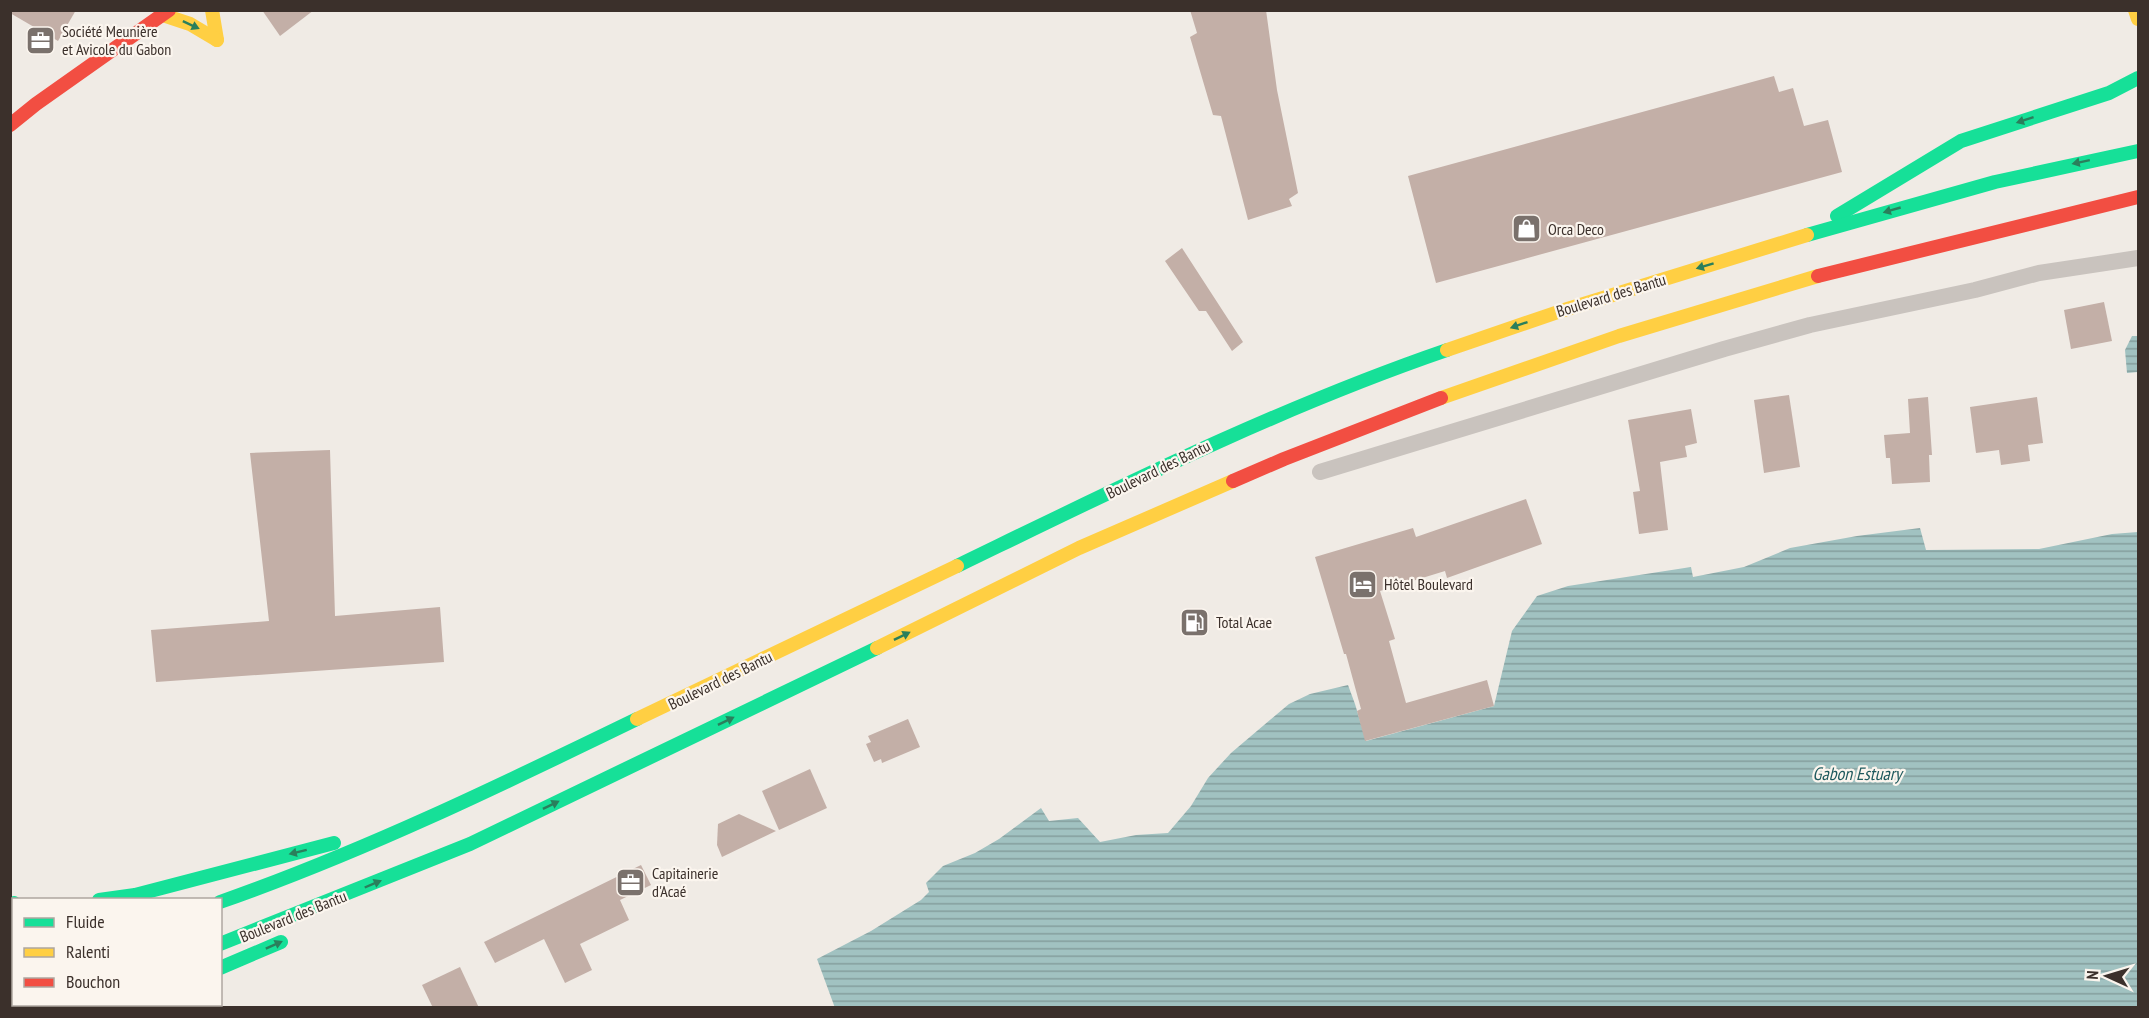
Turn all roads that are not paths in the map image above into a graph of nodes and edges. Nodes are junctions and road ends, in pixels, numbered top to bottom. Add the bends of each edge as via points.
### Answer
1 (212, 10) edge
2 (2135, 10) edge
3 (166, 13) edge
4 (2139, 14) edge
5 (2139, 19) edge
6 (2139, 78) edge
7 (10, 125) edge
8 (2139, 151) edge
9 (2139, 197) edge
10 (1806, 235) junction
11 (2139, 258) edge
12 (1320, 472) dead end
13 (416, 822) junction
14 (470, 844) junction
15 (399, 887) dead end
16 (113, 898) edge
17 (222, 901) edge
18 (295, 935) dead end
19 (222, 943) edge
20 (222, 967) edge

3 -> 1 main road via 217,40
2 - 4 main road
2 - 5 main road
3 - 7 main road
6 -> 10 main road via 2109,93 1961,141
8 -> 10 main road, Boulevard des Bantu via 1995,182
14 -> 9 main road, Boulevard des Bantu via 1079,548 1395,415 1619,336 1798,281
10 -> 13 main road, Boulevard des Bantu via 1561,311 1390,370 1220,440
11 - 12 street via 2039,273 1810,325
13 -> 16 main road
13 - 17 main road, Boulevard des Bantu via 297,875
14 - 15 main road via 452,860
19 -> 14 main road, Boulevard des Bantu
20 -> 18 main road

